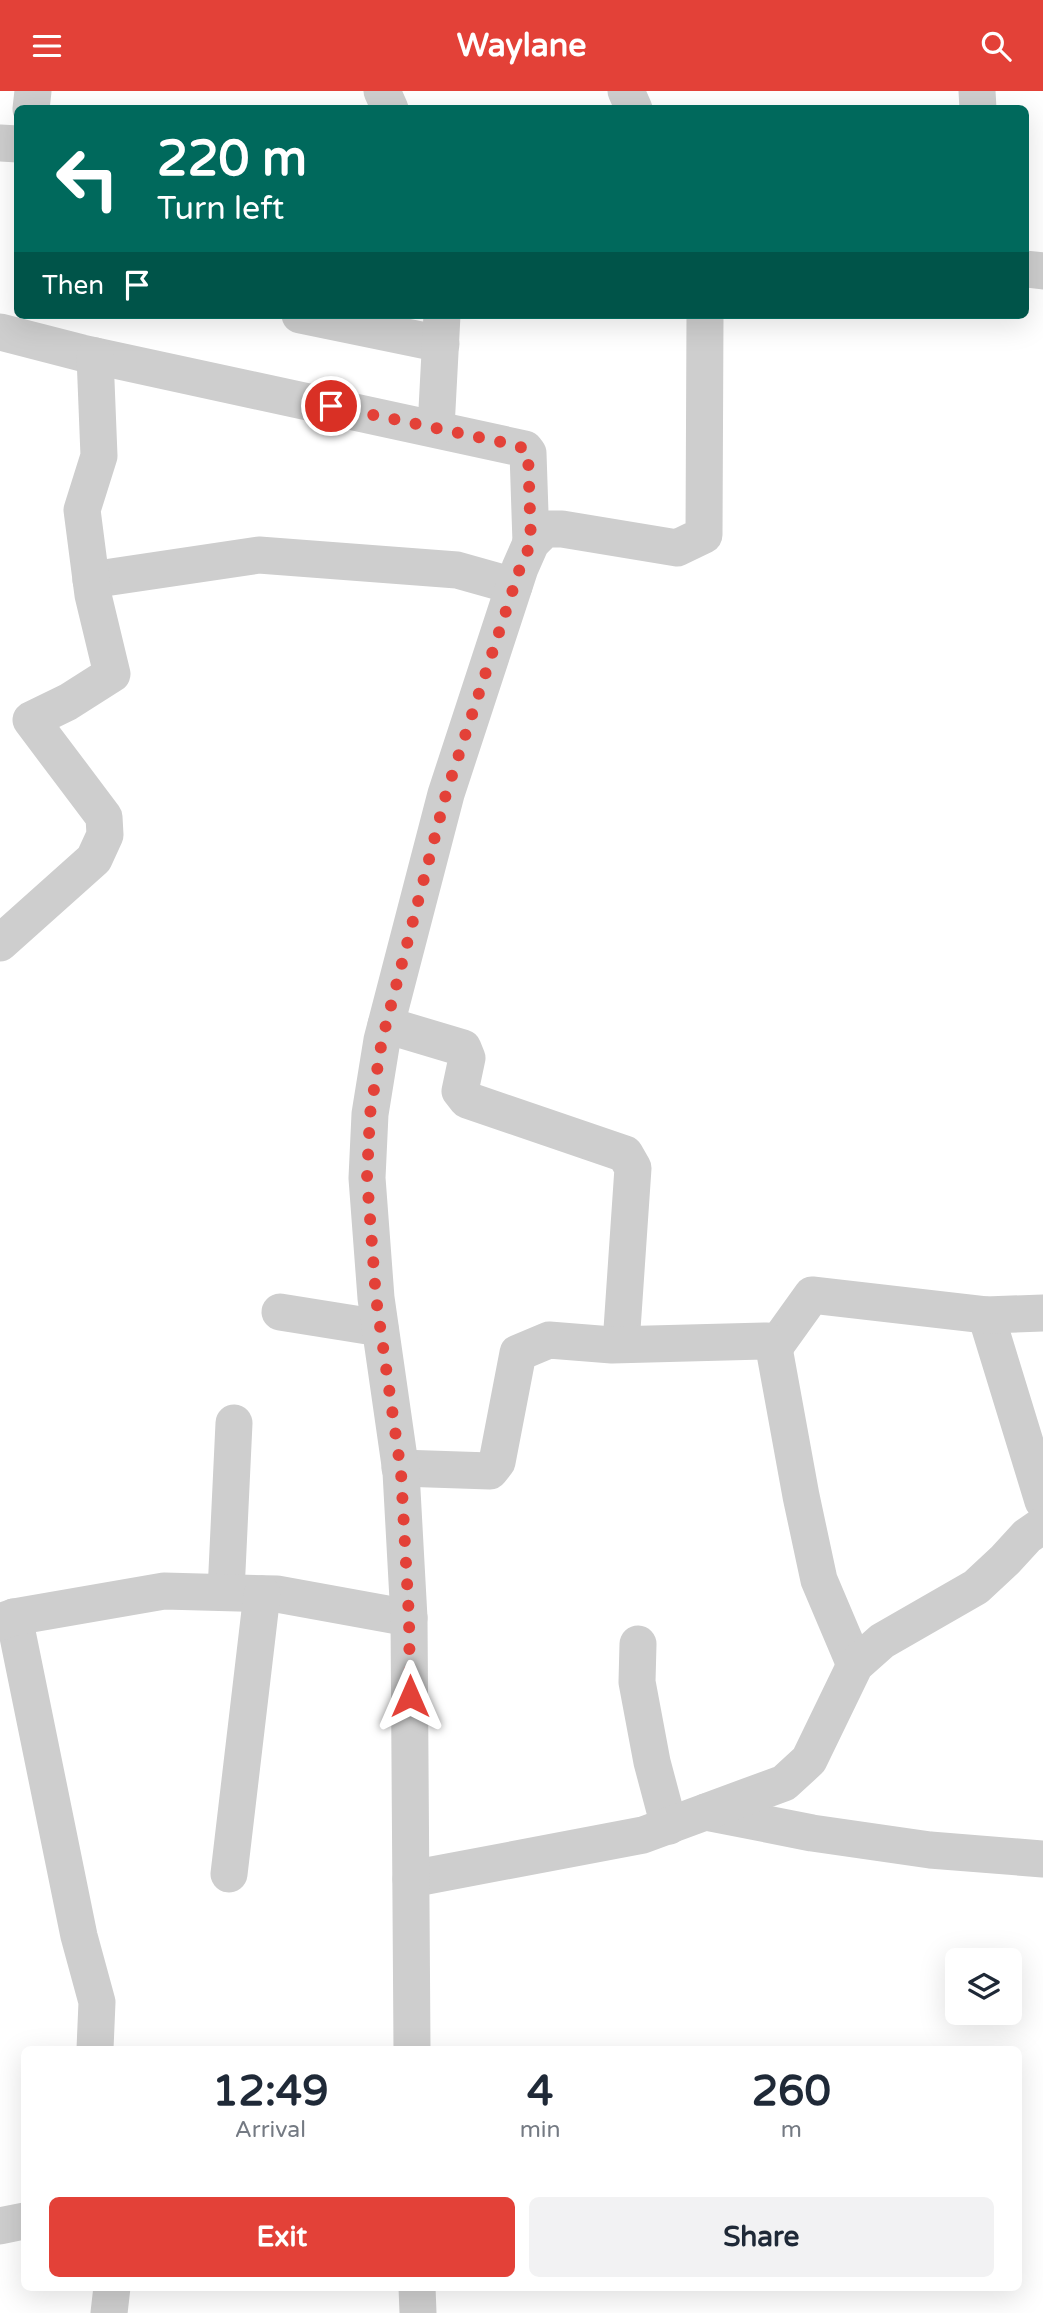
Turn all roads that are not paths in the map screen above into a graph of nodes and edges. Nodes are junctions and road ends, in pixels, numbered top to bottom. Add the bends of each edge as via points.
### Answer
1 (340, 319) edge
2 (705, 319) edge
3 (441, 329) edge
4 (0, 332) edge
5 (95, 356) junction
6 (436, 428) junction
7 (531, 543) junction
8 (91, 580) junction
9 (514, 586) junction
10 (0, 943) edge
11 (386, 1025) junction
12 (281, 1312) dead end
13 (1043, 1313) edge
14 (986, 1315) junction
15 (380, 1328) junction
16 (621, 1344) junction
17 (774, 1348) junction
18 (234, 1423) dead end
19 (400, 1468) junction
20 (1043, 1501) edge
21 (1043, 1525) edge
22 (226, 1592) junction
23 (262, 1594) junction
24 (409, 1618) junction
25 (7, 1620) edge
26 (638, 1644) dead end
27 (855, 1665) junction
28 (706, 1812) junction
29 (669, 1826) junction
30 (1043, 1859) edge
31 (229, 1874) dead end
32 (411, 1879) junction
33 (95, 2046) edge
34 (412, 2046) edge
35 (21, 2222) edge
36 (0, 2226) edge
37 (112, 2291) edge
38 (416, 2291) edge
39 (109, 2313) edge
40 (418, 2313) edge

1 - 3 street
2 - 7 street via 704,535 677,548 545,529
3 - 6 street
4 - 5 street
5 - 6 street
5 - 8 street via 99,456 82,510
6 - 7 street via 525,449
7 - 9 street
8 - 9 street via 259,555 457,570
8 - 10 street via 112,674 31,720 104,817 105,835 94,859
9 - 11 street via 446,794
11 - 15 street via 370,1114 367,1178
11 - 16 street via 463,1048 467,1058 460,1091 467,1100 625,1154 633,1168
12 - 15 street
13 - 14 street
14 - 17 street via 812,1295
14 - 20 street
15 - 19 street
16 - 17 street via 767,1341
16 - 19 street via 549,1340 519,1353 497,1462 490,1471
17 - 27 street via 819,1580
18 - 22 street
19 - 24 street
21 - 27 street via 976,1587 882,1641
22 - 23 street
22 - 25 street via 164,1591
23 - 24 street
23 - 31 street
24 - 32 street
25 - 33 street via 97,2002
26 - 29 street via 637,1682
27 - 28 street via 809,1760 785,1783
28 - 29 street
28 - 30 street via 930,1850
29 - 32 street via 643,1835
32 - 34 street
35 - 36 street
37 - 39 street
38 - 40 street

